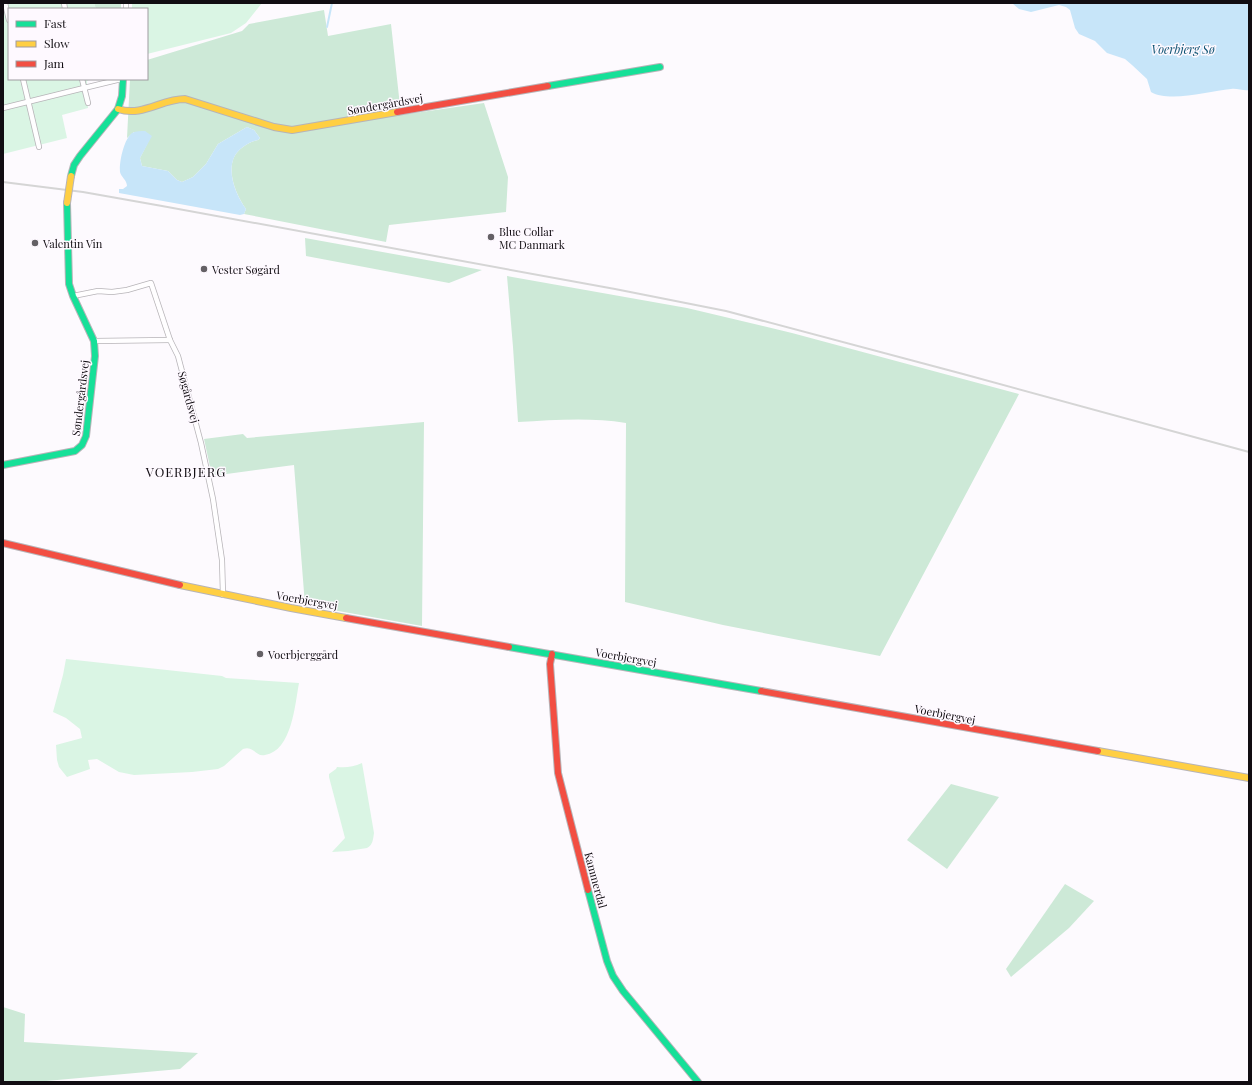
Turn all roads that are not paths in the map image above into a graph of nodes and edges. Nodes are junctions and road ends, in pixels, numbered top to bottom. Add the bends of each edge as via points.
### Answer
1 (5, 3) edge
2 (8, 16) edge
3 (660, 68) dead end
4 (23, 80) edge
5 (82, 80) edge
6 (123, 80) edge
7 (84, 88) junction
8 (28, 102) junction
9 (88, 103) dead end
10 (3, 108) edge
11 (118, 109) junction
12 (39, 147) dead end
13 (73, 296) junction
14 (170, 340) junction
15 (94, 341) junction
16 (3, 465) edge
17 (3, 542) edge
18 (224, 595) junction
19 (552, 654) junction
20 (1249, 778) edge
21 (698, 1082) edge

1 - 2 street
3 - 11 street, Søndergårdsvej via 292,130 274,127 185,99 172,100 137,112
4 - 8 street
5 - 7 street
6 - 7 street
6 - 11 street, Søndergårdsvej
7 - 8 street
7 - 9 street
8 - 10 street
8 - 12 street
11 - 13 street, Søndergårdsvej, bridge via 80,156 71,176 67,203 69,284
13 - 14 street, Søgårdsvej via 98,291 127,290 151,283
13 - 15 street, Søndergårdsvej
14 - 15 street
14 - 18 street, Søgårdsvej via 178,356 214,499
15 - 16 street, Søndergårdsvej via 95,356 84,444 69,453
17 - 18 street, Voerbjergvej
18 - 19 street, Voerbjergvej
19 - 20 street, Voerbjergvej
19 - 21 street, Kammerdal via 550,664 558,772 606,961 623,991

